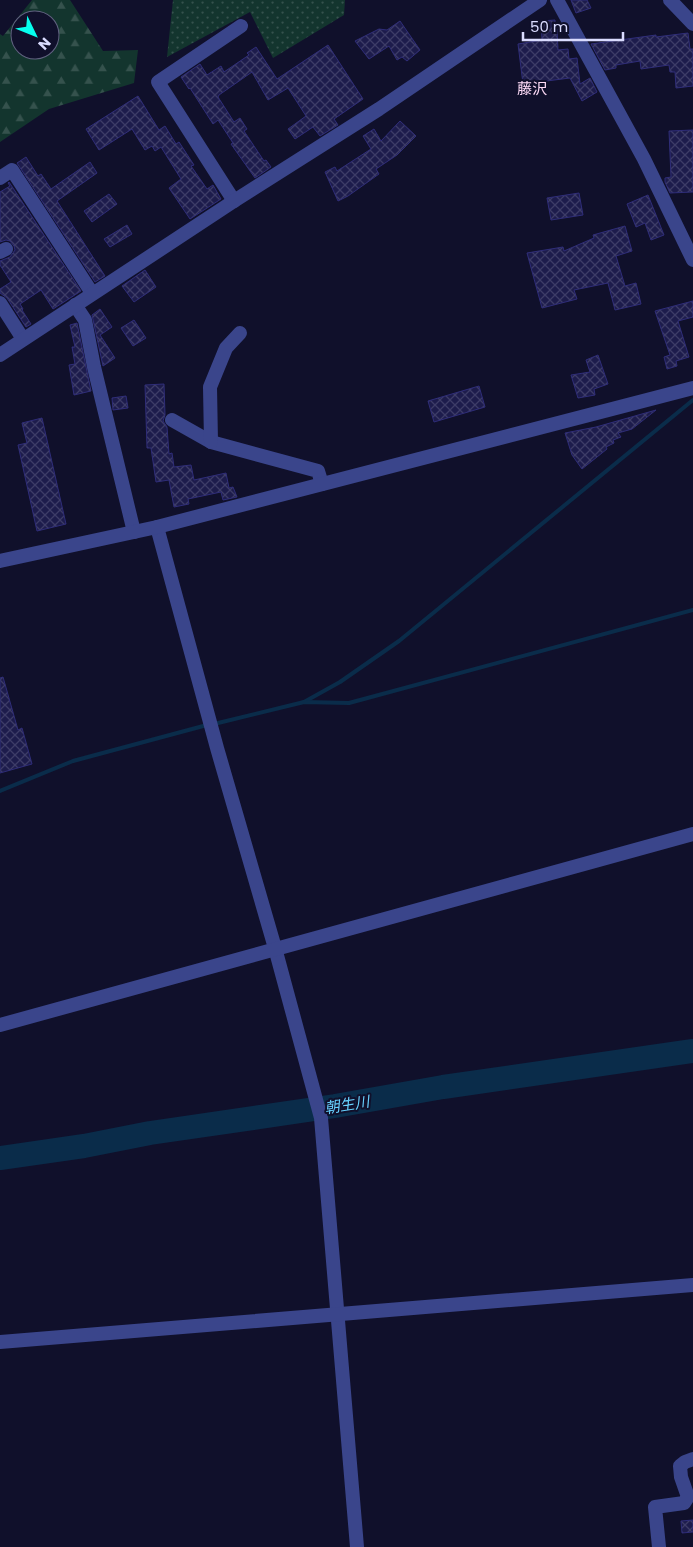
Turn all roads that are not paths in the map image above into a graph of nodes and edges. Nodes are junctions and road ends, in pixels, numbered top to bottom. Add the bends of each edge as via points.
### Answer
1 (540, 0) edge
2 (557, 0) edge
3 (670, 0) edge
4 (693, 24) edge
5 (241, 26) dead end
6 (0, 178) edge
7 (234, 201) junction
8 (693, 260) edge
9 (92, 294) junction
10 (0, 303) edge
11 (75, 305) junction
12 (240, 333) dead end
13 (23, 339) junction
14 (0, 354) edge
15 (693, 388) edge
16 (172, 420) dead end
17 (211, 442) junction
18 (322, 484) junction
19 (157, 527) junction
20 (134, 532) junction
21 (0, 561) edge
22 (693, 834) edge
23 (275, 948) junction
24 (0, 1024) edge
25 (693, 1285) edge
26 (338, 1314) junction
27 (0, 1342) edge
28 (693, 1459) edge
29 (356, 1547) edge
30 (658, 1547) edge

1 - 7 street via 379,109
2 - 8 street via 644,159
3 - 4 street
5 - 7 street via 158,82
6 - 9 street via 12,170
7 - 9 street
9 - 11 street
10 - 13 street
11 - 13 street
11 - 20 street via 85,320
12 - 17 street via 226,348 210,386
13 - 14 street
15 - 18 street
16 - 17 street
17 - 18 street via 318,471
18 - 19 street
19 - 20 street
19 - 23 street
20 - 21 street
22 - 23 street
23 - 24 street
23 - 26 street via 321,1118
25 - 26 street
26 - 27 street
26 - 29 street
28 - 30 street via 680,1466 688,1497 684,1503 655,1507

